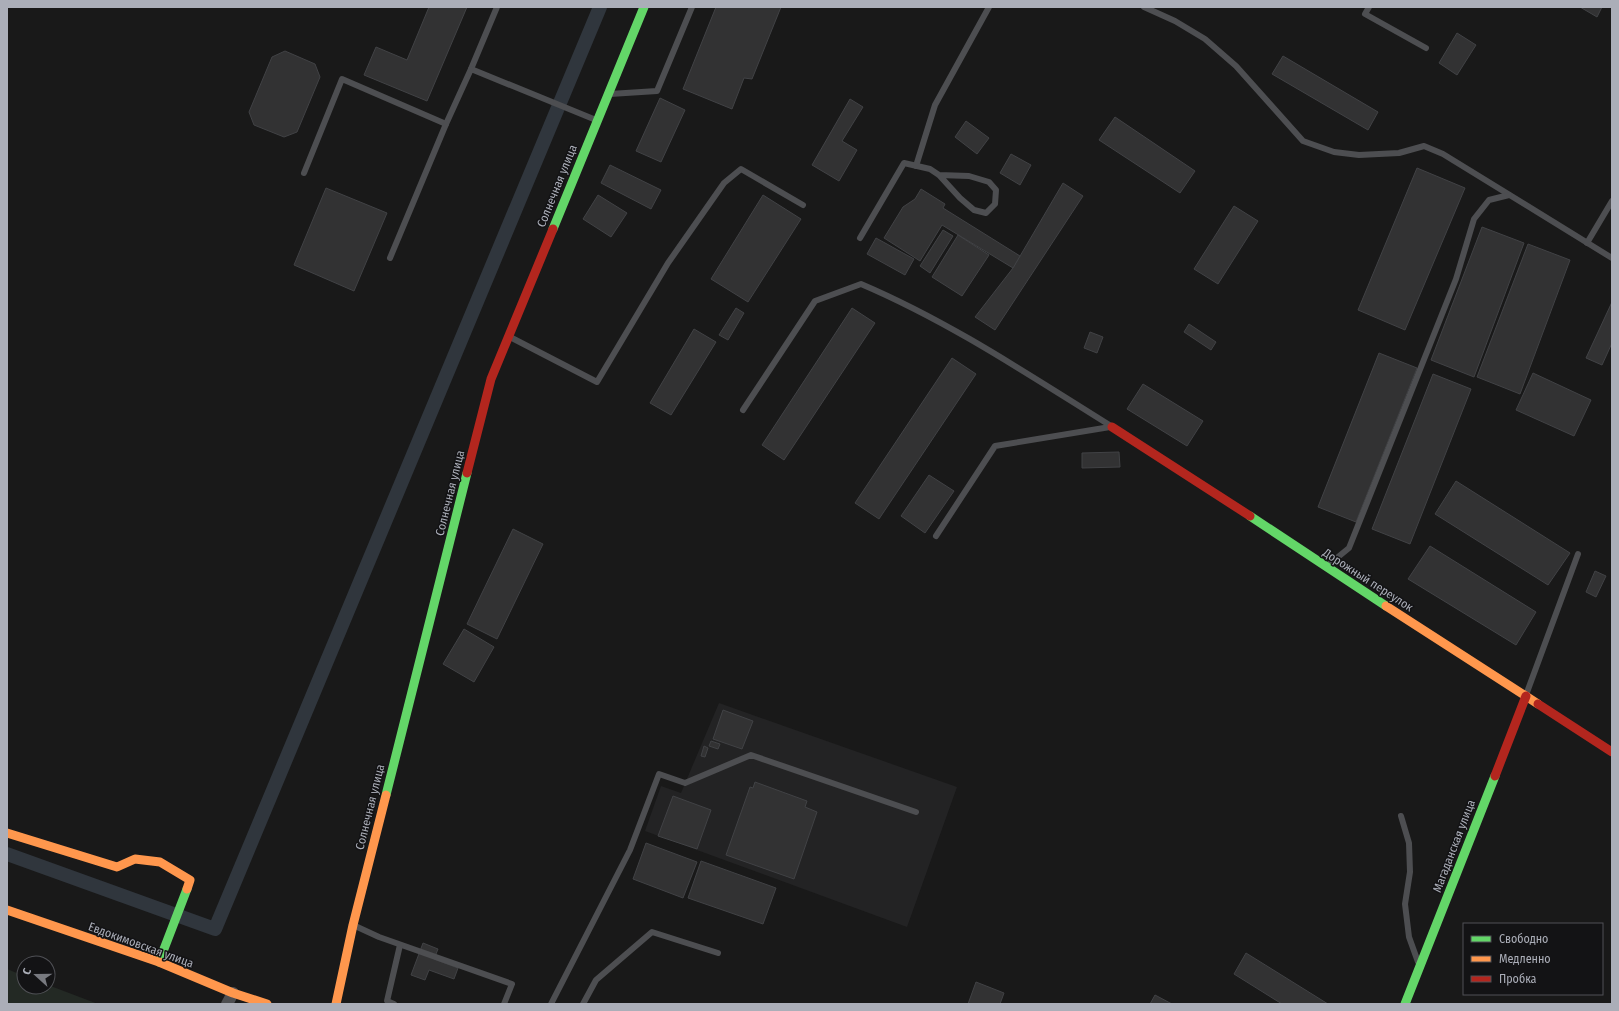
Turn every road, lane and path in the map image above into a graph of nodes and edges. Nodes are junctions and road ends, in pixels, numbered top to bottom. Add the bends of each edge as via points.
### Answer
1 (497, 7) edge
2 (644, 7) edge
3 (692, 7) edge
4 (988, 7) edge
5 (1144, 7) edge
6 (1369, 7) edge
7 (1426, 48) dead end
8 (471, 69) junction
9 (608, 94) junction
10 (597, 120) junction
11 (446, 124) junction
12 (916, 166) junction
13 (304, 173) dead end
14 (939, 174) junction
15 (1509, 195) junction
16 (1612, 201) edge
17 (803, 205) dead end
18 (860, 238) dead end
19 (1587, 243) junction
20 (390, 258) dead end
21 (1612, 258) edge
22 (508, 336) junction
23 (743, 410) dead end
24 (1112, 427) junction
25 (936, 536) dead end
26 (1578, 554) dead end
27 (1326, 567) junction
28 (1526, 696) junction
29 (1612, 752) edge
30 (916, 812) dead end
31 (1401, 816) dead end
32 (7, 833) edge
33 (7, 910) edge
34 (353, 924) junction
35 (400, 944) junction
36 (718, 953) dead end
37 (159, 962) junction
38 (1420, 967) junction
39 (230, 999) edge
40 (267, 1004) edge
41 (336, 1004) edge
42 (394, 1004) edge
43 (504, 1004) edge
44 (551, 1004) edge
45 (583, 1004) edge
46 (1405, 1004) edge

1 - 8 lane
2 - 9 main road, Солнечная улица
3 - 9 lane via 657,91
4 - 12 lane via 935,105
5 - 15 lane via 1175,21 1205,40 1236,66 1303,141 1334,152 1359,155 1399,153 1424,146 1443,154
6 - 7 lane via 1366,14
8 - 10 lane
8 - 11 lane
9 - 10 main road, Солнечная улица
10 - 22 main road, Солнечная улица
11 - 13 lane via 342,79
11 - 20 lane
12 - 14 lane
12 - 18 lane via 904,163
14 - 14 lane via 974,210 986,213 994,204 996,190 989,182 969,176
15 - 19 lane
15 - 27 lane via 1489,200 1474,219 1456,279 1349,548
16 - 19 lane
17 - 22 lane via 741,169 724,183 668,263 597,382
19 - 21 lane
22 - 34 main road, Солнечная улица via 491,379
23 - 24 lane via 814,301 861,284 975,341
24 - 25 lane via 995,446
24 - 27 main road, Дорожный переулок
26 - 28 lane
27 - 28 main road, Дорожный переулок
28 - 29 main road, Дорожный переулок
28 - 38 main road, Магаданская улица
30 - 44 lane via 751,755 685,783 659,774 630,850
31 - 38 lane via 1409,843 1410,872 1405,904 1408,938
32 - 37 main road via 117,867 135,859 160,862 190,880
33 - 37 main road, Евдокимовская улица
34 - 35 lane via 378,937
34 - 41 main road, Солнечная улица
35 - 42 lane via 387,1002
35 - 43 lane via 512,984
36 - 45 lane via 652,932 596,980
37 - 39 main road, Евдокимовская улица
38 - 46 main road, Магаданская улица
39 - 40 main road, Евдокимовская улица

